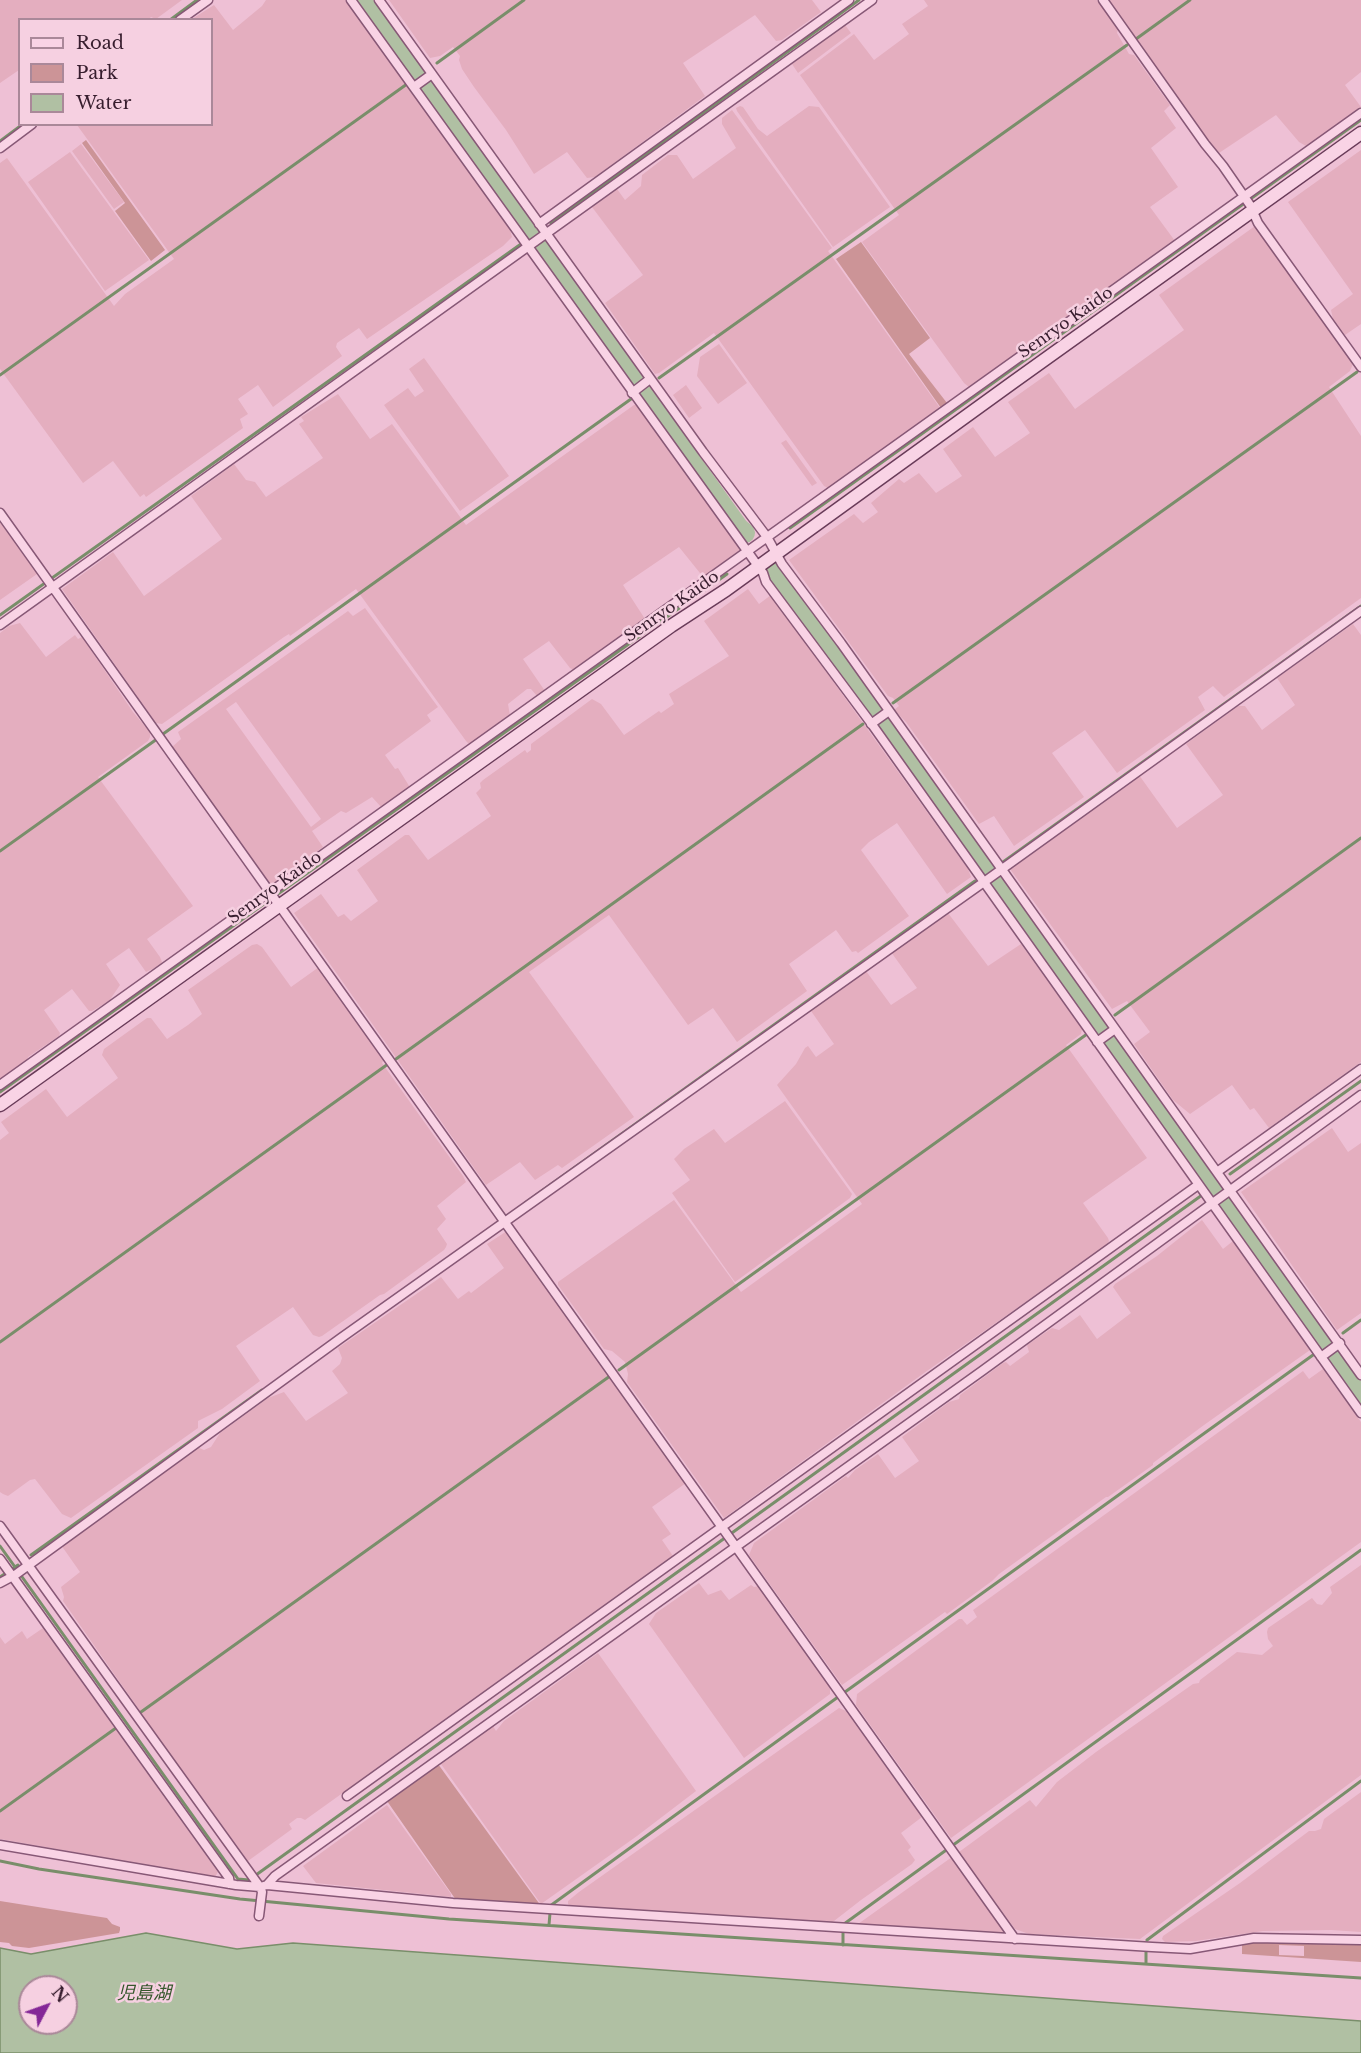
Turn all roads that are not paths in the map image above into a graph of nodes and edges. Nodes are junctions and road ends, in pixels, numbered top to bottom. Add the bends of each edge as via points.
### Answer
1 (208, 0) edge
2 (351, 0) edge
3 (379, 0) edge
4 (849, 0) edge
5 (872, 0) edge
6 (1103, 0) edge
7 (183, 18) edge
8 (429, 76) junction
9 (412, 84) junction
10 (1361, 113) edge
11 (29, 126) edge
12 (1361, 133) edge
13 (0, 148) edge
14 (1248, 203) junction
15 (539, 224) junction
16 (545, 236) junction
17 (527, 244) junction
18 (1361, 367) edge
19 (647, 382) junction
20 (634, 392) junction
21 (0, 513) edge
22 (767, 537) junction
23 (747, 552) junction
24 (776, 553) junction
25 (758, 567) junction
26 (50, 583) junction
27 (1361, 611) edge
28 (0, 625) edge
29 (887, 713) junction
30 (872, 723) junction
31 (998, 871) junction
32 (985, 881) junction
33 (275, 898) junction
34 (1112, 1031) junction
35 (1094, 1036) junction
36 (1361, 1069) edge
37 (0, 1085) edge
38 (1361, 1095) edge
39 (0, 1105) edge
40 (1216, 1172) junction
41 (1228, 1191) junction
42 (1207, 1195) junction
43 (506, 1222) junction
44 (1336, 1346) junction
45 (1322, 1356) junction
46 (1361, 1375) edge
47 (1361, 1413) edge
48 (0, 1526) edge
49 (729, 1536) junction
50 (0, 1559) edge
51 (16, 1571) junction
52 (0, 1583) edge
53 (347, 1796) dead end
54 (0, 1845) edge
55 (259, 1884) junction
56 (237, 1885) junction
57 (259, 1912) dead end
58 (1015, 1939) junction
59 (1361, 1940) edge

1 - 7 street
2 - 9 street
3 - 8 street
4 - 15 street
5 - 16 street
6 - 14 street
8 - 9 street
8 - 15 street
9 - 17 street
10 - 14 street
11 - 13 street
12 - 14 street, Senryo Kaido
14 - 18 street via 1258,223
14 - 22 street
14 - 24 street, Senryo Kaido
15 - 16 street
16 - 17 street
16 - 19 street
17 - 20 street
17 - 26 street
19 - 20 street
19 - 22 street
20 - 23 street
21 - 26 street
22 - 23 street
22 - 24 street
23 - 25 street
23 - 33 street
24 - 25 street, Senryo Kaido
24 - 29 street
25 - 30 street
25 - 33 street, Senryo Kaido
26 - 28 street
26 - 33 street
27 - 31 street
29 - 30 street
29 - 31 street
30 - 32 street
31 - 32 street
31 - 34 street
32 - 35 street
32 - 43 street
33 - 37 street
33 - 39 street, Senryo Kaido
33 - 43 street
34 - 35 street
34 - 40 street
35 - 42 street
36 - 40 street
38 - 41 street
40 - 41 street
41 - 42 street
41 - 44 street
42 - 45 street
42 - 49 street
42 - 49 street
43 - 49 street
43 - 51 street
44 - 45 street
44 - 46 street
45 - 47 street
48 - 51 street
49 - 53 street
49 - 55 street via 285,1869
49 - 58 street
50 - 51 street
51 - 52 street
51 - 55 street
51 - 56 street
54 - 56 street
55 - 56 street
55 - 57 street
55 - 58 street via 453,1903
58 - 59 street via 1190,1949 1254,1938

